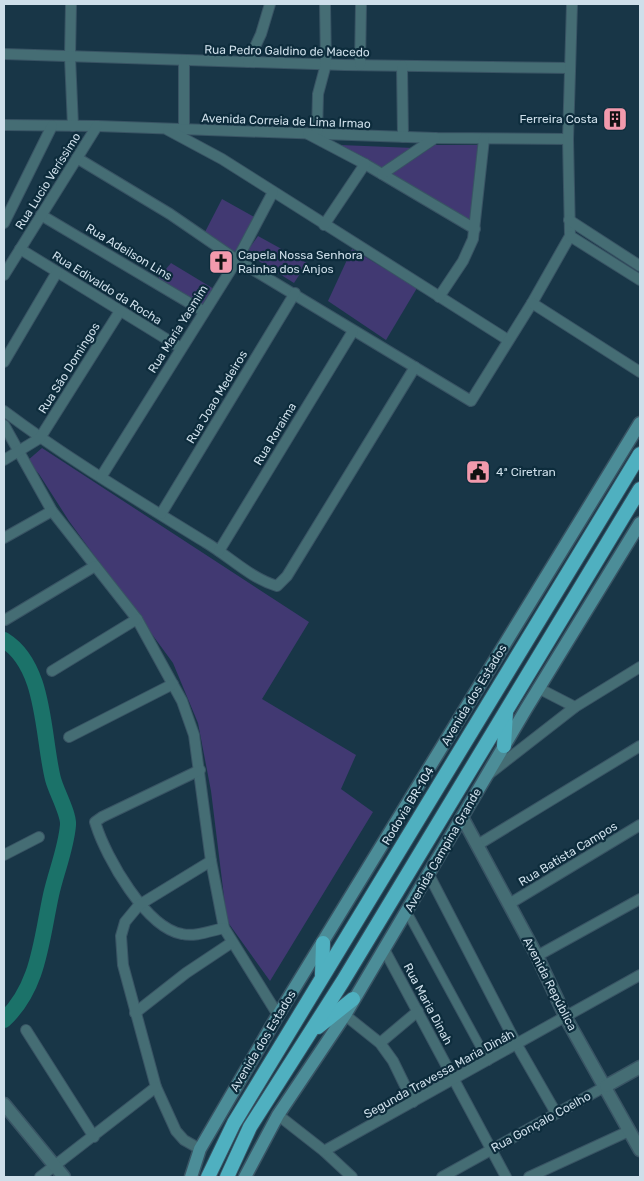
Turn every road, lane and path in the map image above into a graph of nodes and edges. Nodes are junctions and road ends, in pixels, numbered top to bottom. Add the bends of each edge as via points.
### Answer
1 (71, 4) edge
2 (270, 4) edge
3 (325, 4) edge
4 (362, 4) edge
5 (572, 4) edge
6 (4, 54) edge
7 (70, 57) junction
8 (184, 60) junction
9 (248, 62) junction
10 (326, 64) junction
11 (360, 65) junction
12 (402, 66) junction
13 (570, 68) junction
14 (4, 125) edge
15 (52, 126) junction
16 (73, 126) junction
17 (98, 126) junction
18 (167, 129) junction
19 (184, 130) junction
20 (305, 133) junction
21 (317, 133) junction
22 (403, 137) junction
23 (436, 138) junction
24 (484, 139) junction
25 (568, 139) junction
26 (76, 158) junction
27 (365, 164) junction
28 (382, 174) junction
29 (273, 192) junction
30 (41, 215) junction
31 (569, 220) junction
32 (4, 223) edge
33 (324, 225) junction
34 (475, 229) junction
35 (570, 236) junction
36 (20, 249) junction
37 (8, 259) edge
38 (236, 260) junction
39 (640, 266) edge
40 (57, 272) junction
41 (4, 275) edge
42 (640, 280) edge
43 (295, 294) junction
44 (440, 297) junction
45 (532, 304) junction
46 (120, 311) junction
47 (203, 311) junction
48 (353, 331) junction
49 (508, 340) junction
50 (181, 348) junction
51 (4, 362) edge
52 (415, 367) junction
53 (640, 372) edge
54 (4, 411) edge
55 (640, 423) edge
56 (4, 425) edge
57 (40, 438) junction
58 (19, 452) junction
59 (640, 454) edge
60 (4, 460) edge
61 (102, 477) junction
62 (640, 489) edge
63 (52, 511) junction
64 (161, 514) junction
65 (639, 531) edge
66 (4, 538) edge
67 (219, 551) junction
68 (95, 566) junction
69 (137, 619) junction
70 (6, 620) dead end
71 (640, 667) edge
72 (52, 671) dead end
73 (174, 684) junction
74 (538, 688) junction
75 (575, 707) junction
76 (506, 708) junction
77 (70, 737) dead end
78 (504, 746) junction
79 (640, 746) edge
80 (200, 770) junction
81 (484, 778) junction
82 (462, 817) junction
83 (640, 825) edge
84 (39, 837) dead end
85 (478, 844) junction
86 (4, 855) edge
87 (211, 861) junction
88 (429, 875) junction
89 (640, 899) edge
90 (509, 904) junction
91 (139, 905) junction
92 (407, 912) junction
93 (224, 928) junction
94 (231, 943) junction
95 (323, 943) junction
96 (384, 949) junction
97 (536, 956) junction
98 (640, 975) edge
99 (322, 976) junction
100 (353, 999) junction
101 (418, 1011) junction
102 (136, 1012) junction
103 (278, 1015) junction
104 (344, 1015) junction
105 (566, 1018) junction
106 (26, 1030) dead end
107 (310, 1033) junction
108 (380, 1043) junction
109 (517, 1045) junction
110 (488, 1061) junction
111 (640, 1067) edge
112 (454, 1080) junction
113 (606, 1086) junction
114 (156, 1087) junction
115 (413, 1102) junction
116 (4, 1104) edge
117 (556, 1113) junction
118 (278, 1115) junction
119 (629, 1131) junction
120 (94, 1137) junction
121 (200, 1149) junction
122 (491, 1150) junction
123 (640, 1150) edge
124 (324, 1151) junction
125 (54, 1166) junction
126 (40, 1177) edge
127 (64, 1177) edge
128 (191, 1177) edge
129 (208, 1177) edge
130 (227, 1177) edge
131 (245, 1177) edge
132 (352, 1177) edge
133 (442, 1177) edge
134 (506, 1177) edge
135 (529, 1177) edge

1 - 7 street
2 - 9 street
3 - 10 street
4 - 11 street
5 - 13 street
6 - 7 street, Rua Pedro Galdino de Macedo
7 - 8 street, Rua Pedro Galdino de Macedo
7 - 16 street
8 - 9 street, Rua Pedro Galdino de Macedo
8 - 19 street
9 - 10 street, Rua Pedro Galdino de Macedo
10 - 11 street, Rua Pedro Galdino de Macedo
10 - 21 street via 318,94
11 - 12 street, Rua Pedro Galdino de Macedo
12 - 13 street, Rua Pedro Galdino de Macedo
12 - 22 street
13 - 25 street
14 - 15 street, Avenida Correia de Lima Irmao
15 - 16 street, Avenida Correia de Lima Irmao
15 - 32 street
16 - 17 street, Avenida Correia de Lima Irmao
17 - 18 street, Avenida Correia de Lima Irmao
17 - 26 street, Rua Lucio Veríssimo
18 - 19 street, Avenida Correia de Lima Irmao
18 - 29 street
19 - 20 street, Avenida Correia de Lima Irmao
20 - 21 street, Avenida Correia de Lima Irmao
20 - 27 street
21 - 22 street, Avenida Correia de Lima Irmao
22 - 23 street, Avenida Correia de Lima Irmao
23 - 24 street, Avenida Correia de Lima Irmao
23 - 28 street
24 - 25 street, Avenida Correia de Lima Irmao
24 - 34 street
25 - 31 street
26 - 30 street, Rua Lucio Veríssimo
26 - 38 street via 170,214
27 - 28 street
27 - 33 street
28 - 34 street
29 - 33 street
29 - 38 street, Rua Maria Yasmim
30 - 36 street, Rua Lucio Veríssimo
30 - 47 street, Rua Adeilson Lins
31 - 35 street
31 - 39 street
33 - 44 street
34 - 44 street via 469,249
35 - 42 street
35 - 45 street
36 - 37 street, Rua Lucio Veríssimo
36 - 40 street, Rua Edivaldo da Rocha
37 - 41 street, Rua Lucio Veríssimo
38 - 43 street
38 - 47 street, Rua Maria Yasmim
40 - 46 street, Rua Edivaldo da Rocha
40 - 51 street
43 - 48 street
43 - 64 street, Rua Joao Medeiros
44 - 49 street
45 - 49 street
45 - 53 street
46 - 50 street, Rua Edivaldo da Rocha
46 - 57 street, Rua São Domingos
47 - 50 street, Rua Maria Yasmim
48 - 52 street
48 - 67 street, Rua Roraima
49 - 52 street via 471,401
50 - 61 street, Rua Maria Yasmim
52 - 67 street via 287,576 276,586 264,582
54 - 57 street
55 - 95 main road, Avenida dos Estados
56 - 58 street
57 - 58 street
57 - 61 street
58 - 60 street
58 - 63 street
59 - 99 highway, Rodovia BR-104
61 - 64 street
62 - 76 highway
63 - 66 street
63 - 68 street
64 - 67 street
65 - 74 main road, Avenida Campina Grande
68 - 69 street
68 - 70 street
69 - 72 street
69 - 73 street
71 - 75 street
73 - 77 street
73 - 80 street via 188,715
74 - 75 street
74 - 78 main road, Avenida Campina Grande
75 - 81 street
76 - 78 highway
76 - 107 highway
78 - 81 main road, Avenida Campina Grande
79 - 85 street
80 - 87 street
80 - 91 street via 96,822 123,880
81 - 82 main road, Avenida Campina Grande
82 - 85 street, Avenida República
82 - 88 main road, Avenida Campina Grande
83 - 90 street, Rua Batista Campos
84 - 86 street
85 - 90 street, Avenida República
87 - 91 street
87 - 93 street
88 - 92 main road, Avenida Campina Grande
88 - 109 street
89 - 97 street
90 - 97 street, Avenida República
91 - 93 street via 171,931 182,934
91 - 102 street via 125,922 121,936 123,965
92 - 96 main road, Avenida Campina Grande
92 - 110 street
93 - 94 street
94 - 102 street
94 - 103 street
95 - 99 highway
95 - 103 main road, Avenida dos Estados
96 - 100 main road, Avenida Campina Grande
96 - 101 street, Rua Maria Dinah
97 - 105 street, Avenida República
98 - 105 street, Segunda Travessa Maria Dináh
99 - 129 highway, Rodovia BR-104 via 234,1123
100 - 104 main road, Avenida Campina Grande
100 - 107 highway
101 - 108 street
101 - 112 street, Rua Maria Dinah
102 - 114 street
103 - 121 main road, Avenida dos Estados
104 - 108 street
104 - 118 main road, Avenida Campina Grande
105 - 109 street, Segunda Travessa Maria Dináh
105 - 113 street, Avenida República
106 - 120 street
107 - 130 highway via 250,1127
108 - 115 street via 393,1061
109 - 110 street, Segunda Travessa Maria Dináh
109 - 117 street
110 - 112 street, Segunda Travessa Maria Dináh
111 - 113 street, Rua Gonçalo Coelho
112 - 115 street, Segunda Travessa Maria Dináh
112 - 122 street, Rua Maria Dinah
113 - 117 street, Rua Gonçalo Coelho
113 - 119 street, Avenida República
114 - 120 street
114 - 121 street via 176,1131
115 - 124 street, Segunda Travessa Maria Dináh
116 - 125 street
117 - 122 street, Rua Gonçalo Coelho
118 - 124 street
118 - 131 main road, Avenida Campina Grande
119 - 123 street, Avenida República
119 - 135 street
120 - 125 street
121 - 128 main road, Avenida dos Estados
122 - 133 street, Rua Gonçalo Coelho
122 - 134 street, Rua Maria Dinah
124 - 132 street
125 - 126 street
125 - 127 street

